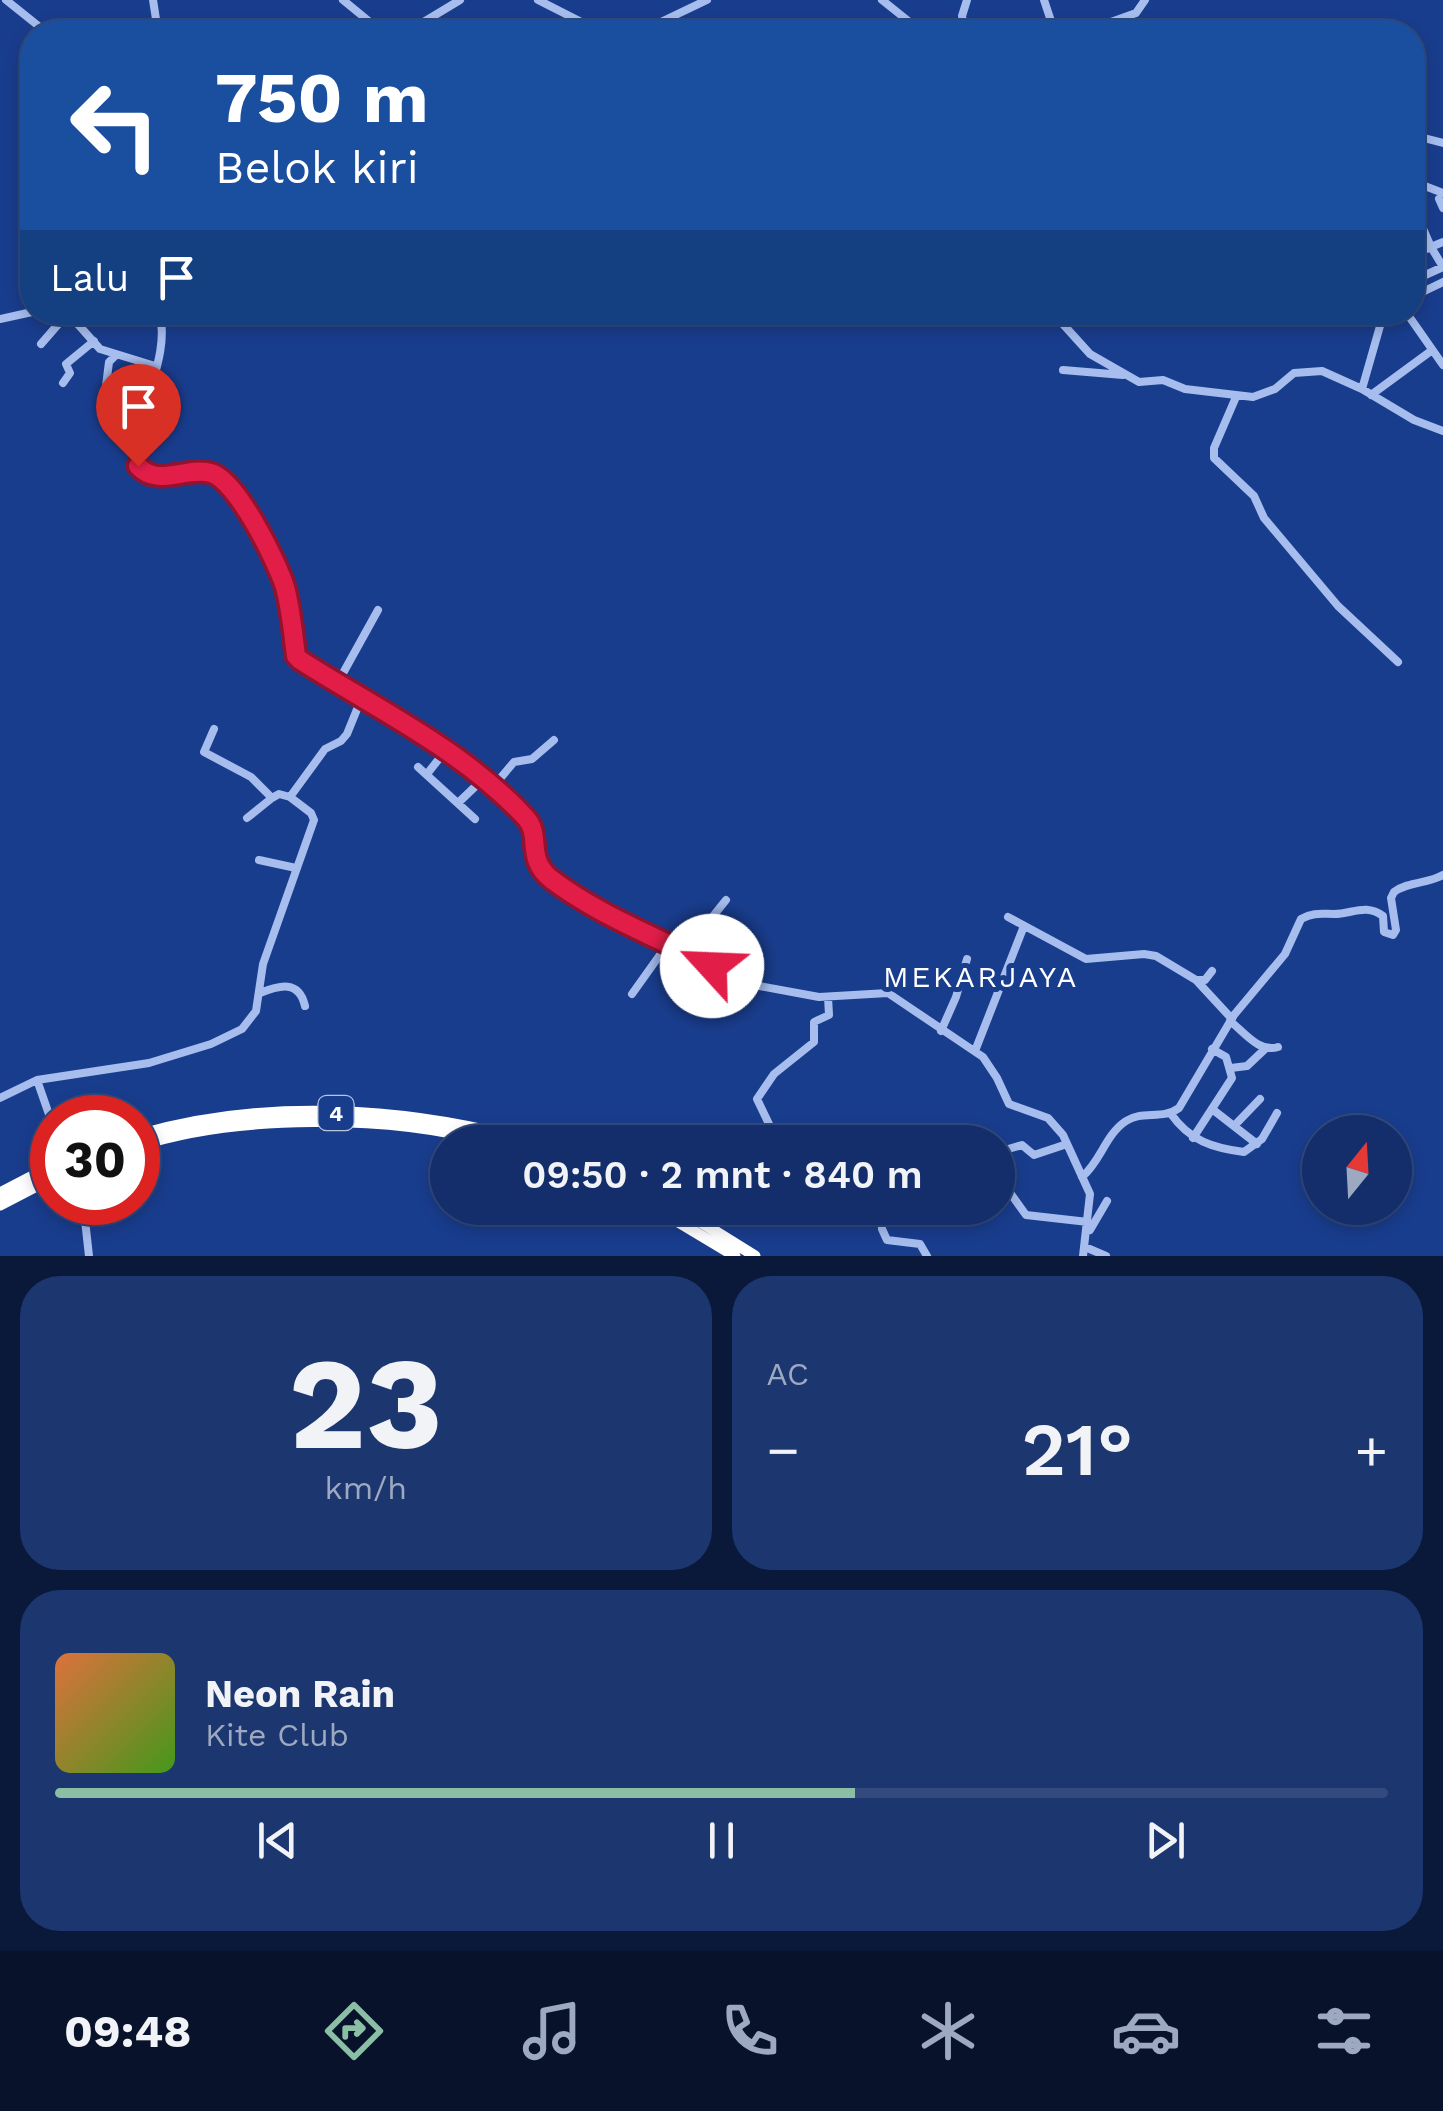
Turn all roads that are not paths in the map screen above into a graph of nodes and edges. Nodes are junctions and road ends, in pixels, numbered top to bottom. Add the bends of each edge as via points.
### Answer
1 (6, 0) edge
2 (343, 0) edge
3 (460, 0) edge
4 (538, 0) edge
5 (707, 0) edge
6 (882, 0) edge
7 (1145, 0) edge
8 (31, 20) edge
9 (367, 20) edge
10 (427, 20) edge
11 (577, 20) edge
12 (665, 20) edge
13 (907, 20) edge
14 (1118, 20) edge
15 (1425, 235) edge
16 (1443, 242) edge
17 (1430, 247) junction
18 (1425, 249) edge
19 (1443, 267) edge
20 (57, 325) edge
21 (79, 325) edge
22 (162, 325) edge
23 (1064, 325) edge
24 (1382, 325) edge
25 (1414, 325) edge
26 (94, 341) junction
27 (40, 344) dead end
28 (1431, 351) junction
29 (116, 354) junction
30 (155, 366) junction
31 (1443, 366) edge
32 (1063, 370) dead end
33 (1123, 375) junction
34 (63, 384) dead end
35 (1362, 389) junction
36 (1371, 396) junction
37 (1236, 397) junction
38 (145, 404) junction
39 (1443, 432) edge
40 (378, 610) dead end
41 (1398, 662) dead end
42 (338, 684) junction
43 (362, 696) junction
44 (214, 728) dead end
45 (554, 740) dead end
46 (446, 750) junction
47 (418, 767) dead end
48 (428, 776) junction
49 (482, 780) junction
50 (420, 787) dead end
51 (492, 788) junction
52 (290, 797) junction
53 (272, 798) junction
54 (458, 804) junction
55 (247, 818) dead end
56 (475, 819) dead end
57 (259, 860) dead end
58 (296, 868) junction
59 (1443, 875) edge
60 (726, 900) dead end
61 (1008, 918) dead end
62 (1024, 926) junction
63 (667, 945) junction
64 (685, 952) junction
65 (760, 955) dead end
66 (967, 958) dead end
67 (1212, 970) dead end
68 (1196, 980) junction
69 (745, 982) junction
70 (260, 993) junction
71 (632, 994) dead end
72 (828, 997) junction
73 (306, 1006) dead end
74 (1231, 1020) junction
75 (941, 1031) junction
76 (1278, 1047) dead end
77 (1212, 1049) junction
78 (1265, 1049) junction
79 (975, 1051) junction
80 (1231, 1068) junction
81 (37, 1080) junction
82 (42, 1095) edge
83 (0, 1098) edge
84 (1260, 1099) dead end
85 (1212, 1109) junction
86 (1277, 1113) dead end
87 (1171, 1114) junction
88 (769, 1124) dead end
89 (459, 1125) edge
90 (1234, 1126) junction
91 (160, 1130) edge
92 (430, 1131) edge
93 (1194, 1138) junction
94 (160, 1140) edge
95 (1067, 1144) junction
96 (1257, 1144) junction
97 (1015, 1146) edge
98 (30, 1177) edge
99 (1082, 1178) junction
100 (30, 1189) edge
101 (0, 1193) edge
102 (1107, 1201) dead end
103 (1015, 1202) edge
104 (0, 1205) edge
105 (1088, 1222) junction
106 (85, 1225) edge
107 (684, 1225) edge
108 (705, 1225) edge
109 (882, 1225) edge
110 (1088, 1234) junction
111 (1084, 1252) edge
112 (89, 1256) edge
113 (735, 1256) edge
114 (754, 1256) edge
115 (927, 1256) edge
116 (1106, 1256) edge

1 - 8 street
2 - 9 street
3 - 10 street
4 - 11 street
5 - 12 street
6 - 13 street
7 - 14 street via 1136,14
15 - 17 street
16 - 17 street
17 - 18 street
17 - 19 street
20 - 27 street
21 - 26 street
22 - 30 street
23 - 33 street via 1090,354
24 - 35 street
25 - 28 street
26 - 29 street
26 - 34 street via 66,364 70,372
28 - 31 street
28 - 36 street
29 - 30 street
29 - 38 street via 105,394
30 - 38 street
32 - 33 street
33 - 37 street
35 - 36 street
35 - 37 street via 1308,370 1294,372 1265,394
36 - 39 street
37 - 41 street via 1214,458 1254,496 1264,518 1338,606
38 - 42 street via 138,466 156,476 220,477 272,555 285,588 296,656
40 - 42 street
42 - 43 street
43 - 46 street
43 - 52 street via 341,742 325,749
44 - 53 street via 204,752 251,777
45 - 51 street via 532,760 514,762
46 - 48 street
46 - 49 street
47 - 48 street
48 - 50 street
48 - 54 street
49 - 51 street
49 - 54 street
51 - 63 street via 530,824 535,860 546,875
52 - 53 street
52 - 58 street via 314,820
53 - 55 street
54 - 56 street
57 - 58 street
58 - 70 street via 263,964
59 - 74 street via 1394,892 1393,934 1384,932 1383,916 1373,910 1301,918 1285,954
60 - 64 street
61 - 62 street
62 - 68 street via 1086,959 1156,956
62 - 79 street
63 - 64 street
63 - 71 street
64 - 69 street
65 - 69 street
66 - 75 street
67 - 68 street
68 - 74 street
69 - 72 street
70 - 73 street via 294,986
70 - 81 street via 249,1024 224,1039 149,1063
72 - 75 street via 888,994
72 - 88 street via 829,1014 814,1022 814,1042 774,1074 757,1099
74 - 77 street
74 - 78 street
75 - 79 street
76 - 78 street
77 - 80 street
77 - 87 street
78 - 80 street via 1247,1066
79 - 95 street via 1008,1104 1048,1118
80 - 85 street via 1232,1078
81 - 82 street
81 - 83 street
84 - 90 street
85 - 90 street
85 - 93 street
86 - 96 street
87 - 93 street
87 - 99 street via 1124,1122
89 - 91 highway, 4 via 314,1112
90 - 96 street
92 - 94 highway, 4 via 314,1123 201,1130
93 - 96 street via 1244,1152
95 - 97 street via 1034,1155 1022,1144
95 - 99 street
98 - 101 highway
99 - 105 street via 1090,1194
100 - 104 highway
102 - 110 street
103 - 105 street via 1026,1215
105 - 110 street
106 - 112 street
107 - 113 highway
108 - 114 highway
109 - 115 street via 887,1240 920,1244
110 - 111 street
111 - 116 street

